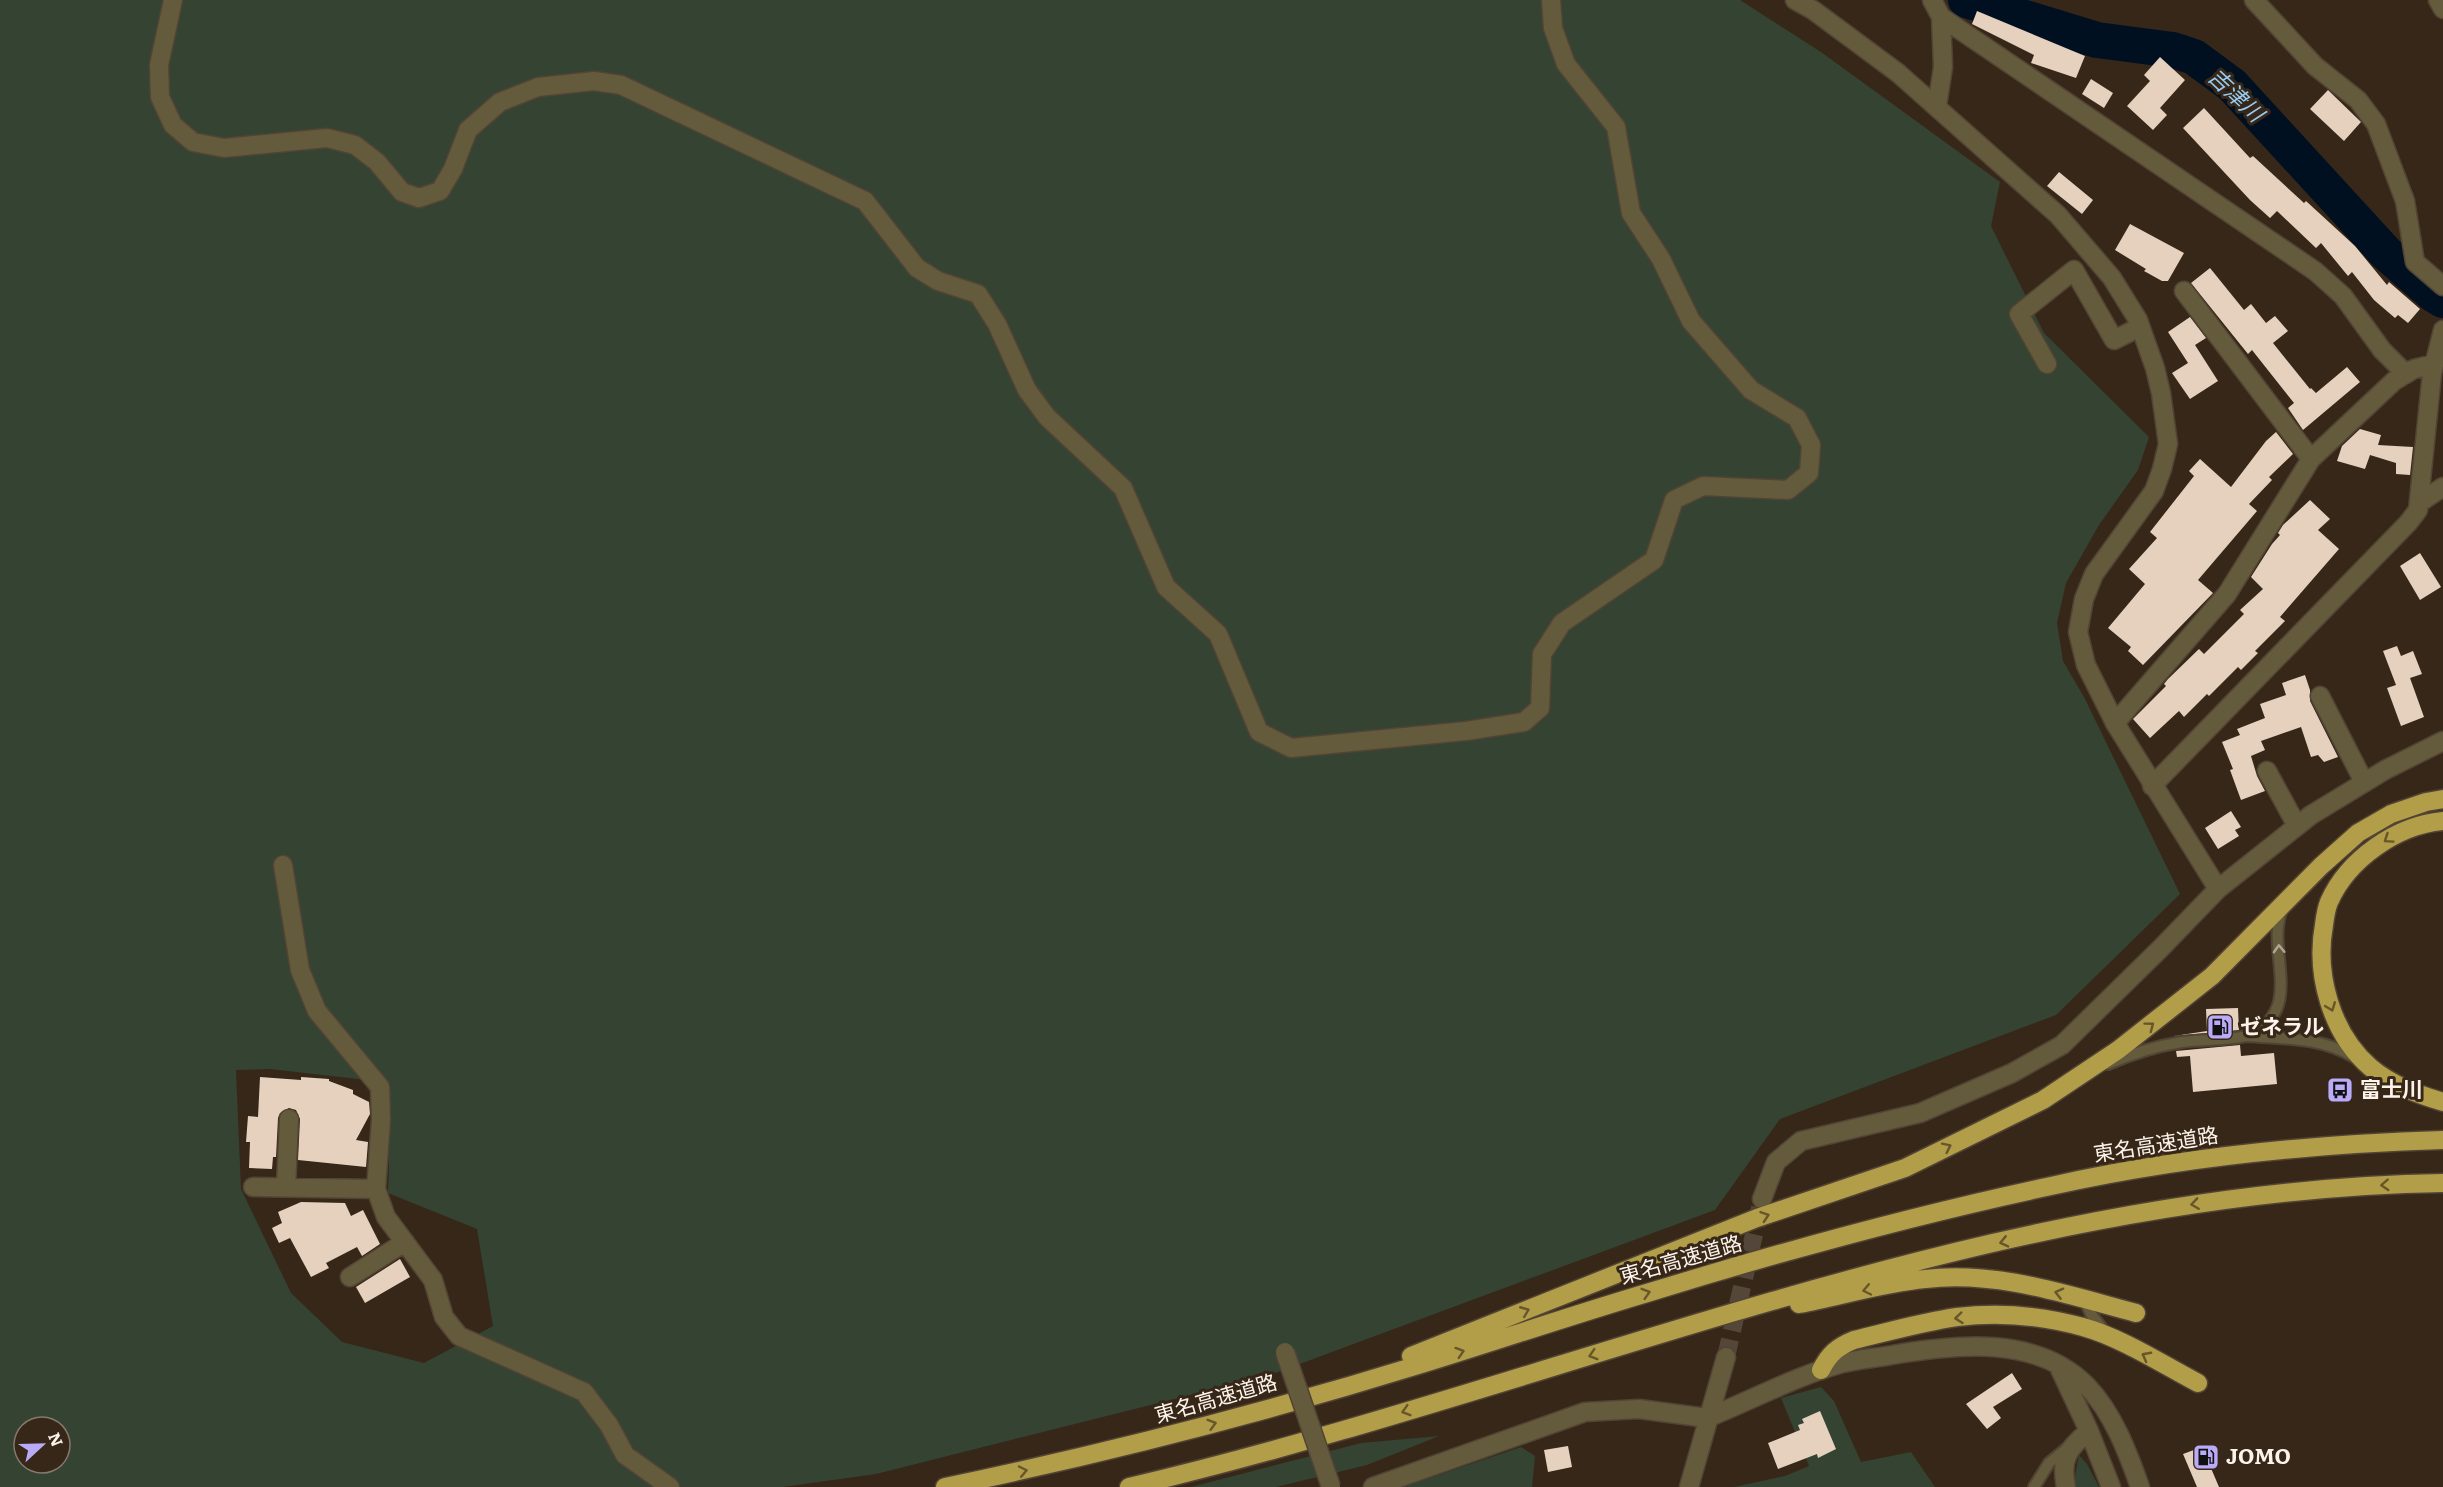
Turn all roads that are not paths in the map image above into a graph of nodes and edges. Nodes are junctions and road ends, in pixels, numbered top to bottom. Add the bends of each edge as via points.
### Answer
1 (173, 0) edge
2 (1551, 0) edge
3 (1795, 0) edge
4 (1932, 0) edge
5 (2254, 0) edge
6 (2438, 0) edge
7 (2443, 9) edge
8 (1941, 17) junction
9 (1937, 106) junction
10 (2443, 286) edge
11 (2184, 291) dead end
12 (2140, 327) junction
13 (2443, 330) edge
14 (2047, 364) dead end
15 (2434, 364) junction
16 (2406, 374) junction
17 (2311, 459) junction
18 (2443, 487) edge
19 (2419, 503) junction
20 (2320, 696) dead end
21 (2115, 723) junction
22 (2443, 741) edge
23 (2267, 771) dead end
24 (2364, 782) junction
25 (2152, 786) junction
26 (2443, 800) edge
27 (2443, 821) edge
28 (2297, 826) junction
29 (283, 865) dead end
30 (2218, 889) junction
31 (2286, 901) junction
32 (2247, 1036) junction
33 (2369, 1066) junction
34 (2085, 1072) junction
35 (2443, 1102) edge
36 (289, 1119) dead end
37 (2443, 1140) edge
38 (2443, 1183) edge
39 (253, 1186) dead end
40 (286, 1187) junction
41 (376, 1189) junction
42 (1762, 1199) tunnel mouth
43 (405, 1242) junction
44 (350, 1277) dead end
45 (2084, 1299) junction
46 (2136, 1313) dead end
47 (1688, 1326) junction
48 (2113, 1340) junction
49 (1285, 1352) dead end
50 (1726, 1358) tunnel mouth
51 (2056, 1363) junction
52 (1821, 1371) junction
53 (2198, 1383) dead end
54 (1314, 1394) junction
55 (1707, 1418) junction
56 (2089, 1431) junction
57 (2071, 1445) junction
58 (670, 1487) edge
59 (945, 1487) edge
60 (1129, 1487) edge
61 (1331, 1487) edge
62 (1373, 1487) edge
63 (1689, 1487) edge
64 (2034, 1487) edge
65 (2066, 1487) edge
66 (2111, 1487) edge
67 (2140, 1487) edge

1 - 2 street via 159,65 160,98 173,125 193,142 224,148 327,138 355,145 377,162 402,192 419,198 440,191 468,130 500,102 538,87 594,81 621,85 865,201 917,268 938,281 978,294 997,324 1027,390 1047,417 1123,488 1166,587 1218,634 1259,732 1292,748 1524,722 1540,708 1542,654 1562,623 1654,560 1674,500 1703,486 1788,490 1809,473 1811,446 1797,418 1751,390 1691,321 1660,259 1631,213 1616,127 1566,64 1553,28
3 - 9 street via 1898,73
4 - 8 street
5 - 10 street via 2315,66 2358,100 2376,124 2405,201 2415,262
6 - 7 street
8 - 9 street via 1943,67
8 - 16 street via 2315,271 2343,296 2382,350
9 - 12 street via 2058,215 2112,278
11 - 17 street
12 - 14 street via 2114,340 2074,270 2019,314
12 - 21 street via 2159,384 2168,444 2163,469 2154,491 2094,574 2084,599 2079,632 2086,665
13 - 15 street
15 - 16 street
15 - 19 street
16 - 17 street
17 - 21 street via 2227,594
18 - 19 street
19 - 25 street via 2408,523
20 - 24 street
21 - 25 street
22 - 24 street
23 - 28 street
24 - 28 street
25 - 30 street
26 - 31 highway via 2391,814 2358,833
27 -> 33 highway via 2427,822 2395,834 2346,874 2328,903 2321,969 2328,998 2347,1040
28 - 30 street
29 - 41 street via 300,970 317,1011 380,1088
30 - 42 street via 2062,1045 2012,1073 1920,1113 1801,1141 1776,1162
32 -> 31 lane via 2262,1028 2278,1005 2279,927
34 -> 31 highway via 2155,1023 2212,976
32 - 33 lane via 2325,1043
32 - 34 lane via 2182,1042
33 - 35 highway via 2393,1084
54 -> 34 highway via 1757,1218 1905,1168 2043,1100
36 - 40 street
54 -> 37 highway, 東名高速道路 via 1858,1232 2053,1185 2278,1150
38 -> 47 highway via 2253,1196 2112,1218 1870,1274
39 - 40 street
40 - 41 street
41 - 43 street via 386,1217
43 - 44 street
43 - 58 street via 433,1280 444,1317 459,1336 584,1392 625,1455
45 - 46 highway
45 -> 47 highway via 2011,1282 1925,1278
45 - 48 lane via 2100,1327
47 -> 60 highway via 1299,1444
48 -> 52 highway via 2085,1328 2034,1317 1957,1317 1854,1340 1828,1356
53 -> 48 highway
49 - 61 street, bridge
50 - 55 street
51 - 52 street via 2019,1350 1952,1346 1845,1363
51 - 56 street
51 - 67 street via 2087,1386 2110,1419
52 - 55 street
59 -> 54 highway, 東名高速道路 via 1188,1432
55 - 62 street via 1639,1409 1585,1412
55 - 63 street
56 - 57 street
56 - 66 street
57 - 64 lane via 2049,1463
57 - 65 street via 2063,1465

